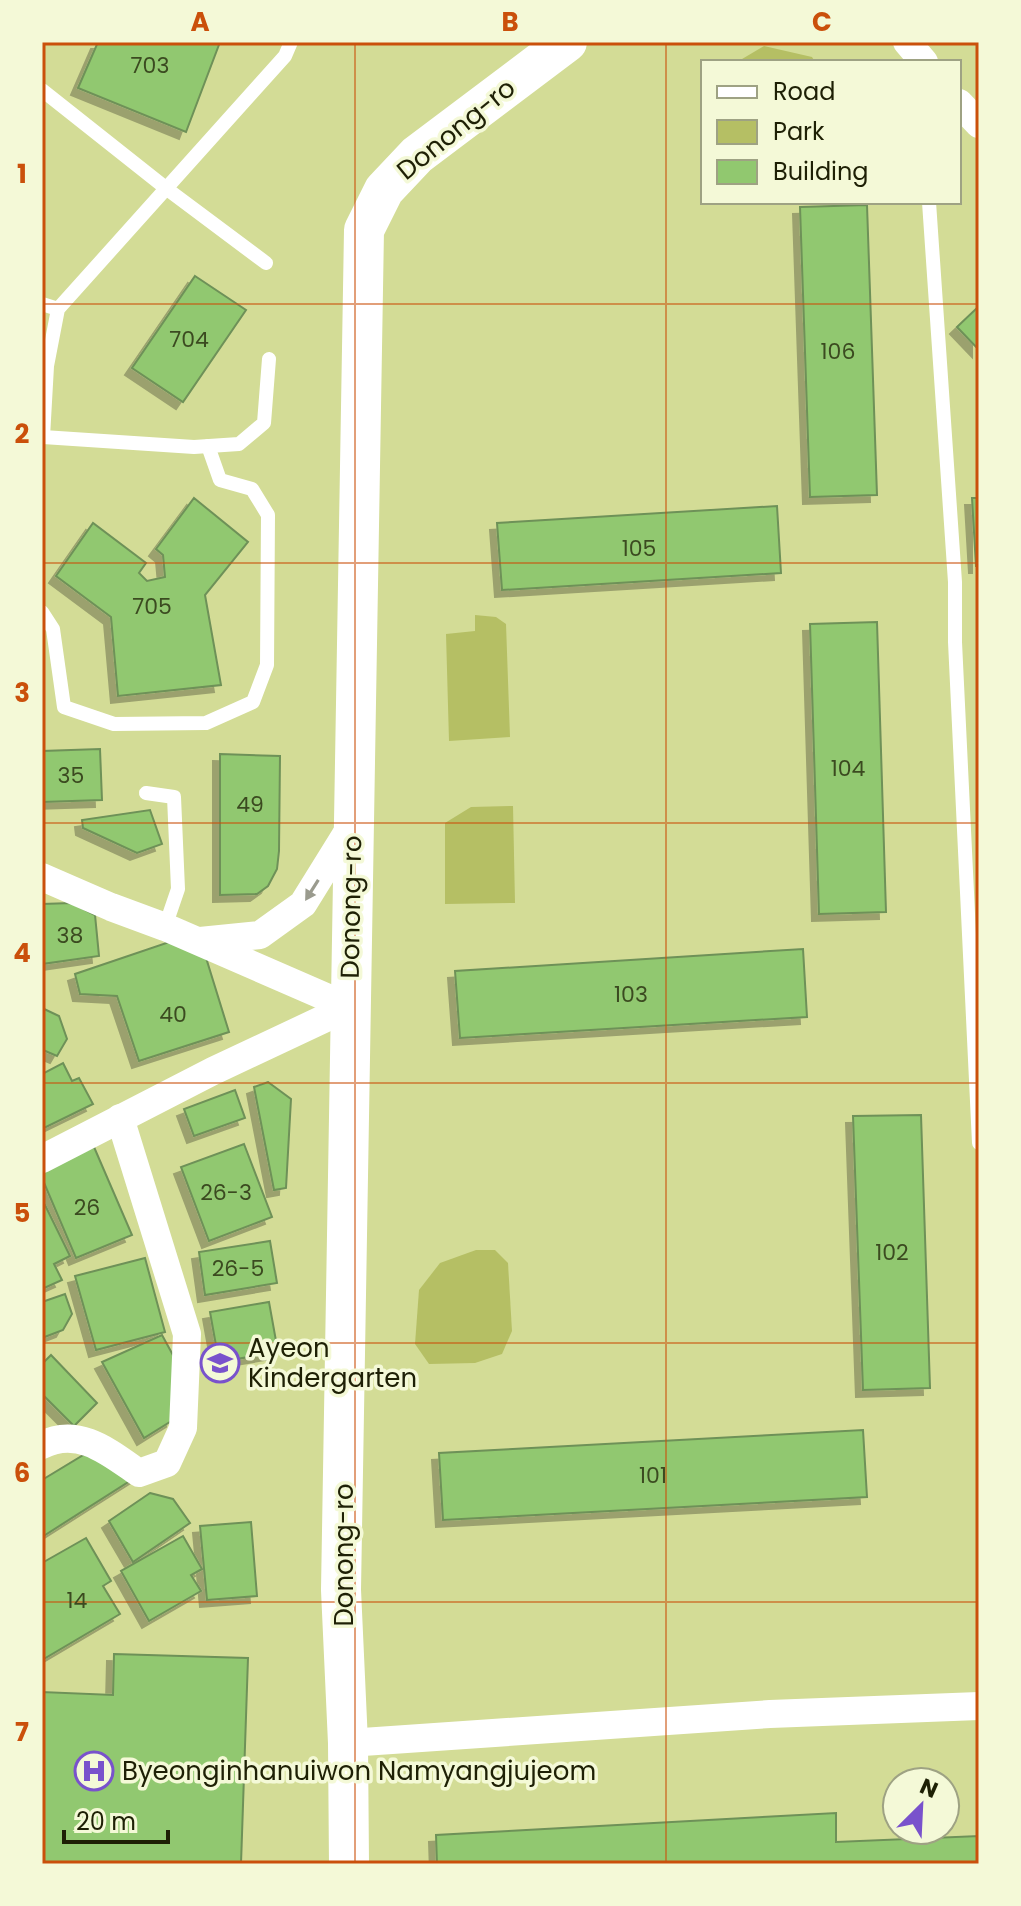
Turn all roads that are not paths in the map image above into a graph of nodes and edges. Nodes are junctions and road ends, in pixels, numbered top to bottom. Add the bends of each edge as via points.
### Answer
1 (291, 42) edge
2 (567, 42) edge
3 (907, 42) edge
4 (922, 60) edge
5 (42, 90) edge
6 (961, 105) edge
7 (979, 124) edge
8 (167, 189) junction
9 (929, 204) edge
10 (266, 263) dead end
11 (42, 304) edge
12 (58, 309) junction
13 (269, 359) dead end
14 (42, 440) edge
15 (208, 446) junction
16 (42, 612) edge
17 (146, 793) dead end
18 (353, 824) junction
19 (42, 877) edge
20 (165, 927) junction
21 (198, 941) junction
22 (349, 1007) junction
23 (120, 1118) junction
24 (979, 1143) edge
25 (42, 1159) edge
26 (42, 1445) edge
27 (979, 1706) edge
28 (348, 1743) junction
29 (349, 1864) edge

1 - 8 lane via 285,56
2 - 18 street, Donong-ro via 417,155 384,190 364,230
3 - 4 street
5 - 8 lane
6 - 7 street
8 - 10 lane
8 - 12 lane
9 - 24 lane via 955,582
11 - 12 lane
12 - 14 lane via 47,366
13 - 15 lane via 264,423 239,444
14 - 15 lane
15 - 16 lane via 220,480 252,489 268,515 267,665 253,702 206,723 114,724 64,707 53,629
17 - 20 lane via 174,797 178,889
18 -> 21 street via 303,904 260,935
18 - 22 street, Donong-ro
19 - 20 street
20 - 21 street
21 - 22 street
22 - 23 street
22 - 28 street, Donong-ro via 341,1590
23 - 25 street
23 - 26 street via 187,1334 183,1428 167,1463 139,1473 94,1442 56,1438
27 - 28 street via 770,1714
28 - 29 street, Donong-ro

